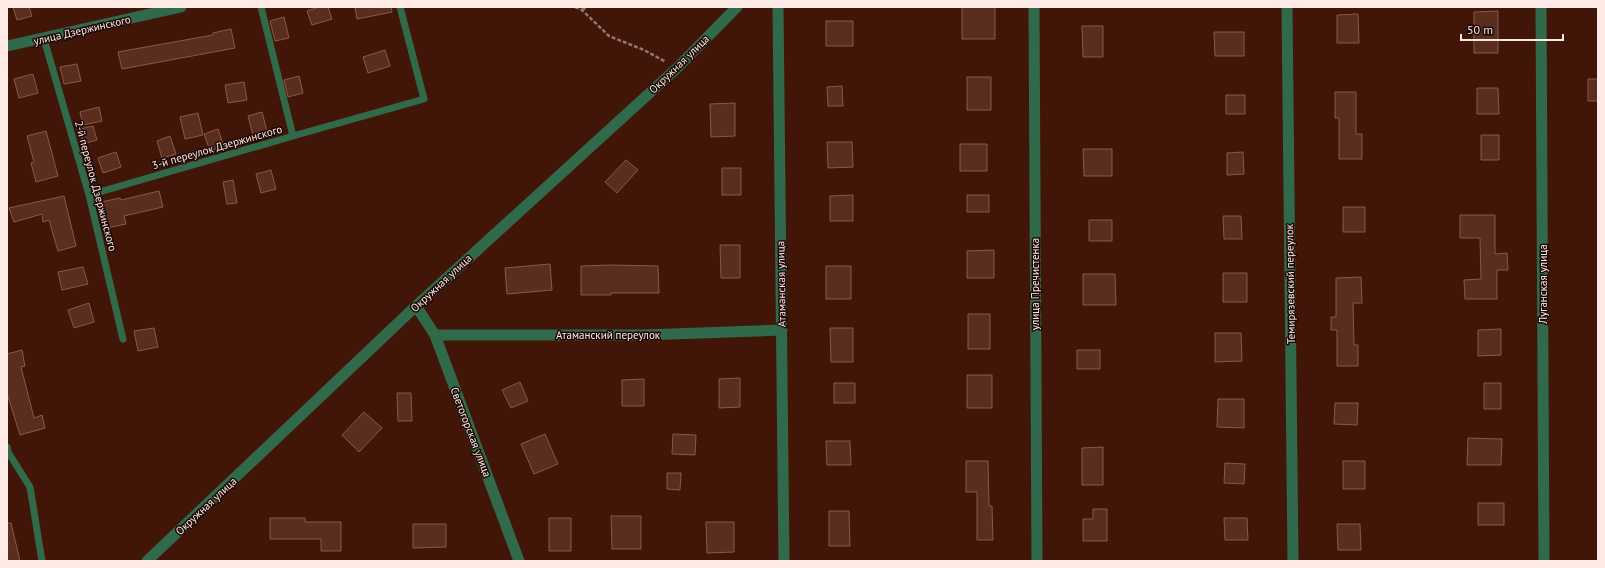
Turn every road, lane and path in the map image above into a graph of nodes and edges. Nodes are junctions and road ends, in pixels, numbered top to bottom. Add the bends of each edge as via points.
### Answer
1 (181, 7) edge
2 (261, 7) edge
3 (400, 7) edge
4 (575, 7) edge
5 (587, 7) edge
6 (737, 7) edge
7 (778, 7) edge
8 (1034, 7) edge
9 (1287, 7) edge
10 (1541, 7) edge
11 (159, 10) edge
12 (582, 10) junction
13 (44, 39) junction
14 (7, 46) edge
15 (677, 68) junction
16 (293, 136) junction
17 (89, 195) junction
18 (416, 306) junction
19 (782, 330) junction
20 (435, 335) junction
21 (123, 339) dead end
22 (7, 447) edge
23 (42, 561) edge
24 (147, 561) edge
25 (519, 561) edge
26 (784, 561) edge
27 (1037, 561) edge
28 (1292, 561) edge
29 (1544, 561) edge

1 - 11 street, улица Дзержинского
2 - 16 lane, 3-й переулок Дзержинского
3 - 16 lane via 424,99
4 - 12 path
5 - 12 path
6 - 15 street, Окружная улица
7 - 19 street, Атаманская улица
8 - 27 street, улица Пречистенка
9 - 28 street, Темирязевский переулок
10 - 29 street, Луганская улица
11 - 13 street, улица Дзержинского
12 - 15 path via 609,36 644,50
13 - 14 street, улица Дзержинского
13 - 17 lane, 2-й переулок Дзержинского
15 - 18 street, Окружная улица
16 - 17 lane, 3-й переулок Дзержинского
17 - 21 lane, 2-й переулок Дзержинского
18 - 20 street, Светогорская улица
18 - 24 street, Окружная улица
19 - 20 street, Атаманский переулок via 643,335
19 - 26 street, Атаманская улица
20 - 25 street, Светогорская улица
22 - 23 lane via 30,487

